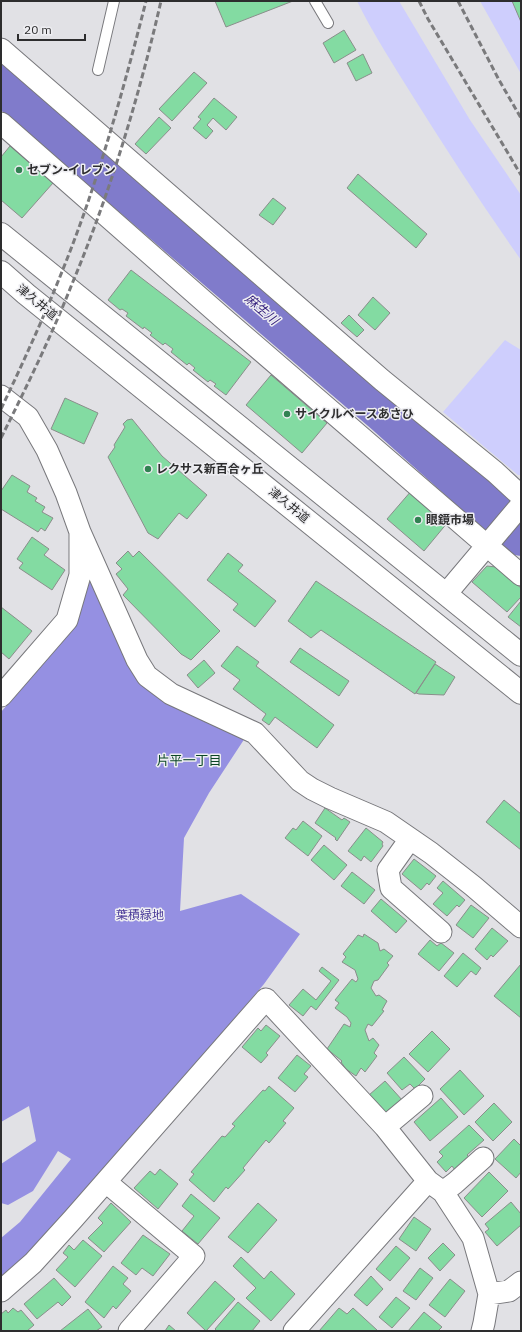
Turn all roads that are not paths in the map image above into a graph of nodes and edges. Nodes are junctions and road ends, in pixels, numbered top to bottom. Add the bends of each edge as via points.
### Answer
1 (114, 1) edge
2 (315, 1) edge
3 (328, 23) dead end
4 (1, 49) edge
5 (98, 70) dead end
6 (1, 123) edge
7 (1, 234) edge
8 (1, 272) edge
9 (1, 396) edge
10 (520, 503) edge
11 (80, 532) junction
12 (490, 541) junction
13 (521, 575) edge
14 (446, 594) junction
15 (521, 655) edge
16 (521, 693) edge
17 (1, 696) edge
18 (410, 839) junction
19 (521, 927) edge
20 (441, 932) dead end
21 (422, 1096) dead end
22 (385, 1128) junction
23 (483, 1158) dead end
24 (106, 1182) junction
25 (436, 1186) junction
26 (521, 1282) edge
27 (1, 1291) edge
28 (489, 1294) junction
29 (129, 1331) edge
30 (294, 1331) edge
31 (482, 1331) edge

1 - 5 lane
2 - 3 lane
4 - 10 street via 382,380 494,472
6 - 12 street via 223,318
7 - 14 main road
8 - 16 main road, 津久井道
9 - 11 street via 28,417 47,450
10 - 12 street
11 - 17 street via 80,575 67,620
11 - 18 street via 137,660 147,676 171,694 255,733 300,781 312,789 386,822
12 - 13 street
12 - 14 street
14 - 15 main road
18 - 19 street via 473,886
18 - 20 street via 388,870 391,888
21 - 22 street
22 - 24 street via 266,999
22 - 25 street
23 - 25 street via 455,1183
24 - 27 street via 34,1262
24 - 29 street via 194,1256
25 - 28 street via 472,1238
25 - 30 street
26 - 28 street via 509,1291
28 - 31 street

